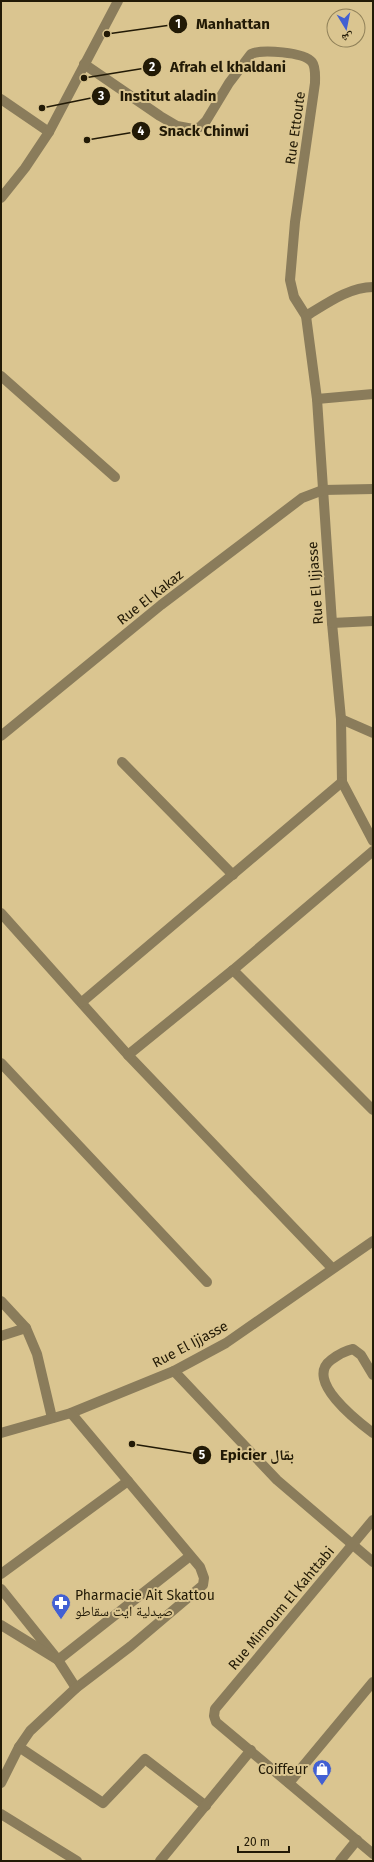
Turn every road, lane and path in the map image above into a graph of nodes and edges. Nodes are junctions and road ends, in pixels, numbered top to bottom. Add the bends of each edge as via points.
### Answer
1 (118, 1) edge
2 (84, 64) junction
3 (1, 99) edge
4 (49, 132) junction
5 (1, 198) edge
6 (373, 287) edge
7 (306, 316) junction
8 (1, 376) edge
9 (373, 394) edge
10 (317, 399) junction
11 (115, 477) dead end
12 (373, 489) edge
13 (323, 490) junction
14 (373, 621) edge
15 (332, 623) junction
16 (341, 719) junction
17 (373, 733) edge
18 (1, 736) edge
19 (122, 762) dead end
20 (342, 782) junction
21 (373, 841) edge
22 (373, 851) edge
23 (233, 875) junction
24 (1, 913) edge
25 (233, 970) junction
26 (82, 1002) junction
27 (128, 1055) junction
28 (1, 1063) edge
29 (373, 1110) edge
30 (373, 1241) edge
31 (332, 1268) junction
32 (207, 1282) dead end
33 (1, 1301) edge
34 (26, 1328) junction
35 (1, 1336) edge
36 (174, 1371) junction
37 (373, 1375) edge
38 (71, 1413) junction
39 (52, 1418) junction
40 (1, 1433) edge
41 (373, 1433) edge
42 (128, 1481) junction
43 (373, 1520) edge
44 (353, 1545) junction
45 (190, 1556) junction
46 (373, 1562) edge
47 (1, 1574) edge
48 (1, 1589) edge
49 (1, 1625) edge
50 (58, 1660) junction
51 (373, 1682) edge
52 (76, 1688) junction
53 (19, 1747) junction
54 (251, 1750) junction
55 (1, 1783) edge
56 (289, 1783) junction
57 (206, 1806) junction
58 (1, 1814) edge
59 (357, 1840) junction
60 (373, 1853) edge
61 (78, 1861) edge
62 (160, 1861) edge
63 (340, 1861) edge

1 - 2 street
2 - 4 street
2 - 7 street, Rue Ettoute via 177,126 193,129 206,121 229,83 251,54 266,50 311,60 315,83 295,222 290,280 294,297
3 - 4 street
4 - 5 street
6 - 7 street via 365,287 335,298
7 - 10 street, Rue El Ijjasse
8 - 11 street
9 - 10 street
10 - 13 street, Rue El Ijjasse
12 - 13 street, Rue El Kakaz
13 - 15 street, Rue El Ijjasse
13 - 18 street, Rue El Kakaz via 302,498 173,596
14 - 15 street
15 - 16 street, Rue El Ijjasse
16 - 17 street
16 - 20 street, Rue El Ijjasse
19 - 23 street
20 - 21 street, Rue El Ijjasse
20 - 23 street
22 - 25 street
23 - 26 street
24 - 26 street
25 - 27 street
25 - 29 street
26 - 27 street
27 - 31 street
28 - 32 street
30 - 31 street, Rue El Ijjasse
31 - 36 street, Rue El Ijjasse via 226,1343
33 - 34 street
34 - 35 street
34 - 39 street via 37,1354
36 - 38 street, Rue El Ijjasse
36 - 44 street via 277,1480
37 - 41 street via 361,1355 353,1349 344,1351 325,1365 322,1373 342,1407
38 - 39 street, Rue El Ijjasse
38 - 42 street
39 - 40 street, Rue El Ijjasse
42 - 45 street
42 - 47 street
43 - 44 street, Rue Mimoum El Kahttabi
44 - 46 street
44 - 54 street, Rue Mimoum El Kahttabi via 215,1709 216,1722
45 - 50 street
45 - 52 street via 200,1567 204,1578 203,1585 131,1646
48 - 50 street
49 - 50 street
50 - 52 street
51 - 56 street
52 - 53 street via 30,1731
53 - 55 street
53 - 57 street via 103,1803 145,1759
54 - 56 street
54 - 57 street
56 - 59 street
57 - 62 street
58 - 61 street
59 - 60 street
59 - 63 street

